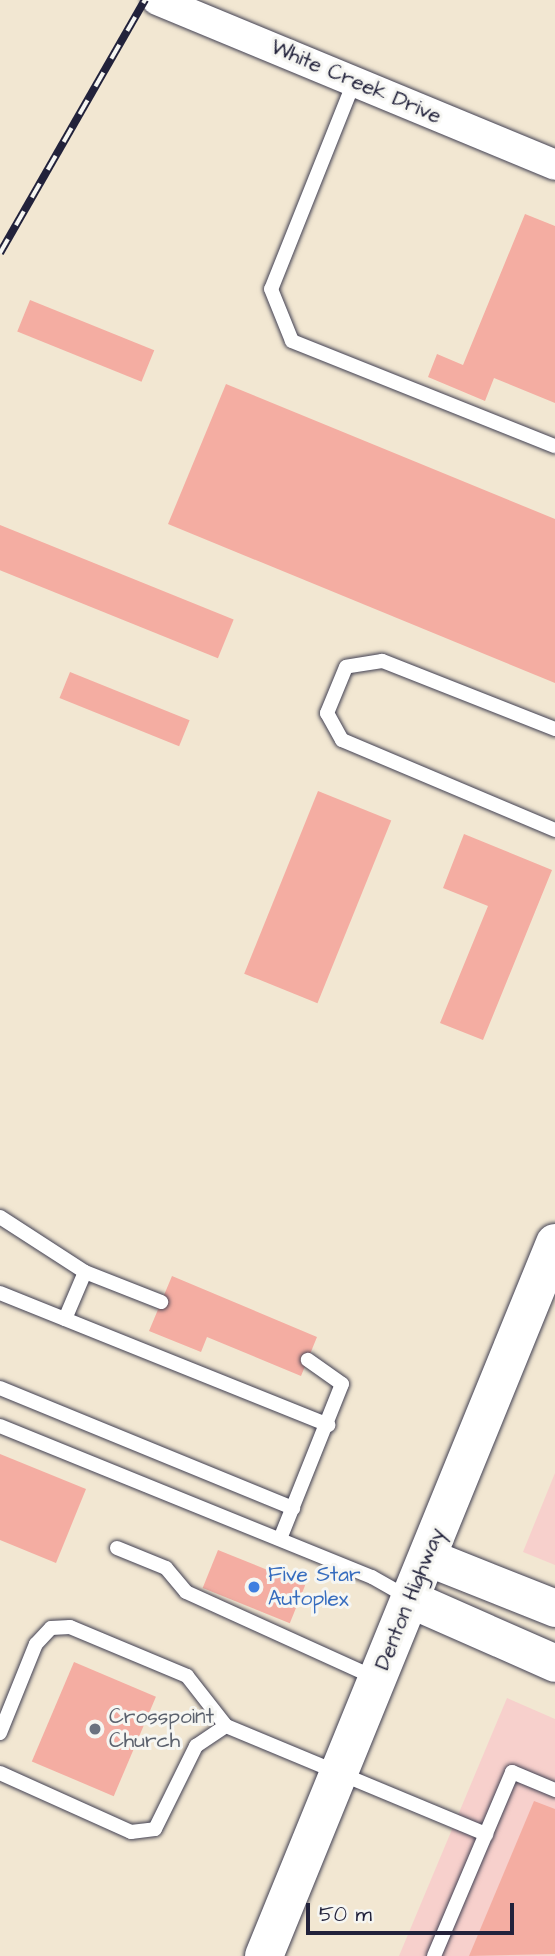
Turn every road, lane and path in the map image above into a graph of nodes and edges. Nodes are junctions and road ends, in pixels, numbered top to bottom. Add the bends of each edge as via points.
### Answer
1 (156, 0) edge
2 (354, 82) junction
3 (555, 165) edge
4 (555, 446) edge
5 (555, 729) edge
6 (555, 830) edge
7 (0, 1217) edge
8 (555, 1243) edge
9 (85, 1272) junction
10 (0, 1293) edge
11 (161, 1302) dead end
12 (65, 1319) junction
13 (308, 1360) dead end
14 (0, 1388) edge
15 (328, 1425) junction
16 (0, 1426) edge
17 (293, 1508) junction
18 (280, 1539) junction
19 (117, 1548) dead end
20 (427, 1557) junction
21 (410, 1599) junction
22 (555, 1608) edge
23 (555, 1663) edge
24 (378, 1678) junction
25 (226, 1726) junction
26 (0, 1733) edge
27 (0, 1773) edge
28 (339, 1773) junction
29 (555, 1790) edge
30 (486, 1834) junction
31 (264, 1956) edge
32 (434, 1956) edge

1 - 2 street, White Creek Drive
2 - 3 street, White Creek Drive
2 - 4 lane via 271,289 292,341
5 - 6 lane via 383,661 346,667 327,713 342,740
7 - 9 lane
8 - 20 main road, Denton Highway
9 - 11 lane
9 - 12 lane
10 - 12 lane
12 - 15 lane
13 - 15 lane via 342,1384
14 - 17 lane
15 - 17 lane
16 - 18 lane
17 - 18 lane
18 - 21 lane
19 - 24 lane via 166,1568 186,1592
20 - 21 main road, Denton Highway
20 - 22 street
21 - 23 street
21 - 24 main road, Denton Highway
24 - 28 main road, Denton Highway
25 - 26 lane via 187,1676 70,1628 51,1628 36,1644
25 - 27 lane via 196,1746 155,1829 131,1832
25 - 28 lane
28 - 30 lane
28 - 31 main road, Denton Highway
29 - 30 lane via 512,1772
30 - 32 lane

